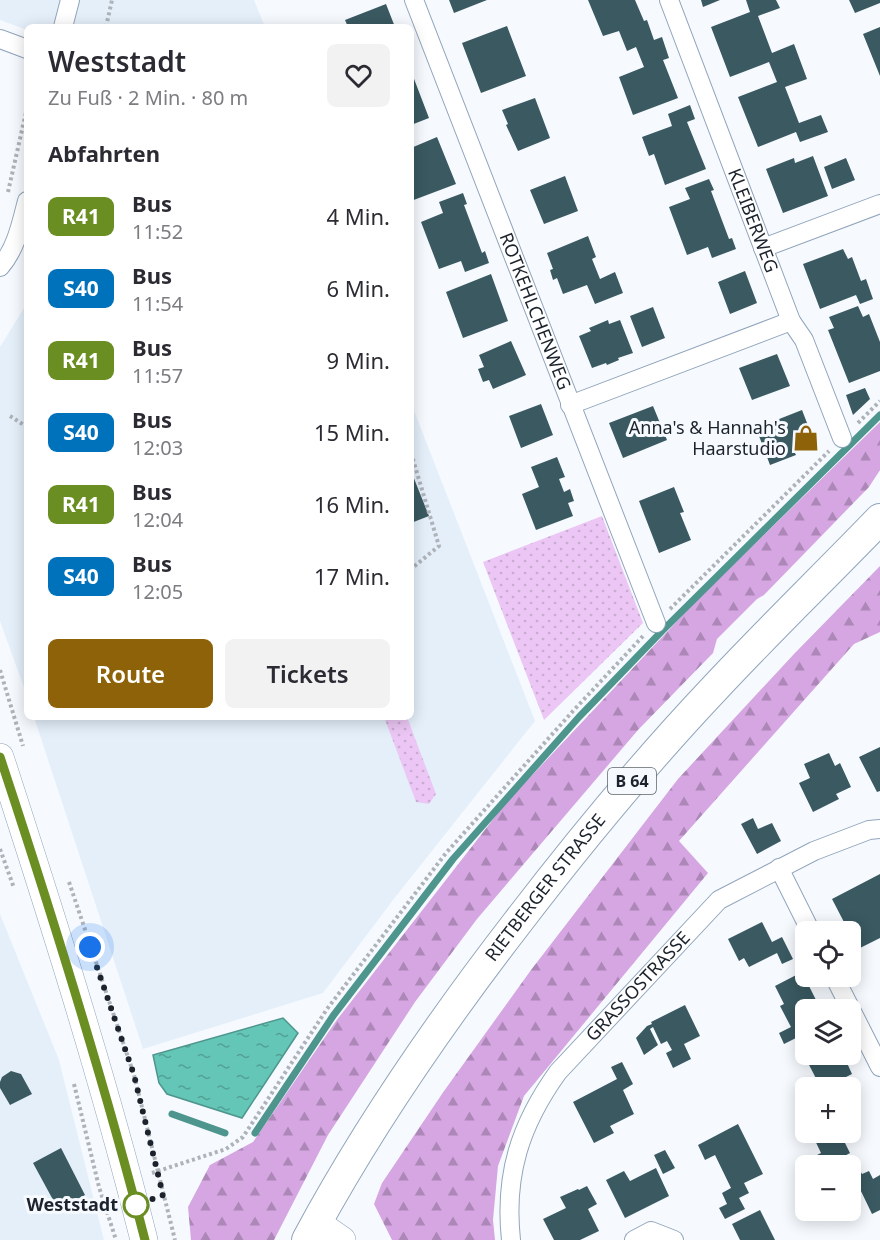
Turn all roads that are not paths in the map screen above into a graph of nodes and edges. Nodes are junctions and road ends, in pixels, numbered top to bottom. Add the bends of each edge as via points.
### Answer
1 (70, 0) edge
2 (414, 0) edge
3 (669, 0) edge
4 (64, 24) edge
5 (0, 39) edge
6 (24, 48) edge
7 (880, 204) edge
8 (24, 212) edge
9 (763, 248) junction
10 (0, 267) edge
11 (791, 321) junction
12 (570, 405) junction
13 (842, 438) road end
14 (880, 519) edge
15 (656, 623) road end
16 (13, 756) edge
17 (880, 829) edge
18 (779, 868) junction
19 (806, 921) edge
20 (840, 987) edge
21 (880, 1067) edge
22 (311, 1231) edge
23 (144, 1240) edge
24 (342, 1240) edge
25 (511, 1240) edge
26 (634, 1240) edge
27 (674, 1240) edge

1 - 4 street
2 - 12 street, ROTKEHLCHENWEG
3 - 9 street, KLEIBERWEG
5 - 6 street
7 - 9 street
8 - 10 street via 16,241
9 - 11 street, KLEIBERWEG
11 - 12 street
11 - 13 street, KLEIBERWEG via 804,340
12 - 15 street, ROTKEHLCHENWEG
14 - 22 main road, RIETBERGER STRASSE / B 64 via 714,690 618,796 552,878 415,1061
16 - 23 main road
17 - 18 street, GRASSOSTRASSE via 814,850
18 - 19 street
18 - 25 street, GRASSOSTRASSE via 719,900 558,1072 542,1094 523,1134 513,1168 509,1194
20 - 21 street
22 - 24 main road
26 - 27 street via 651,1231

